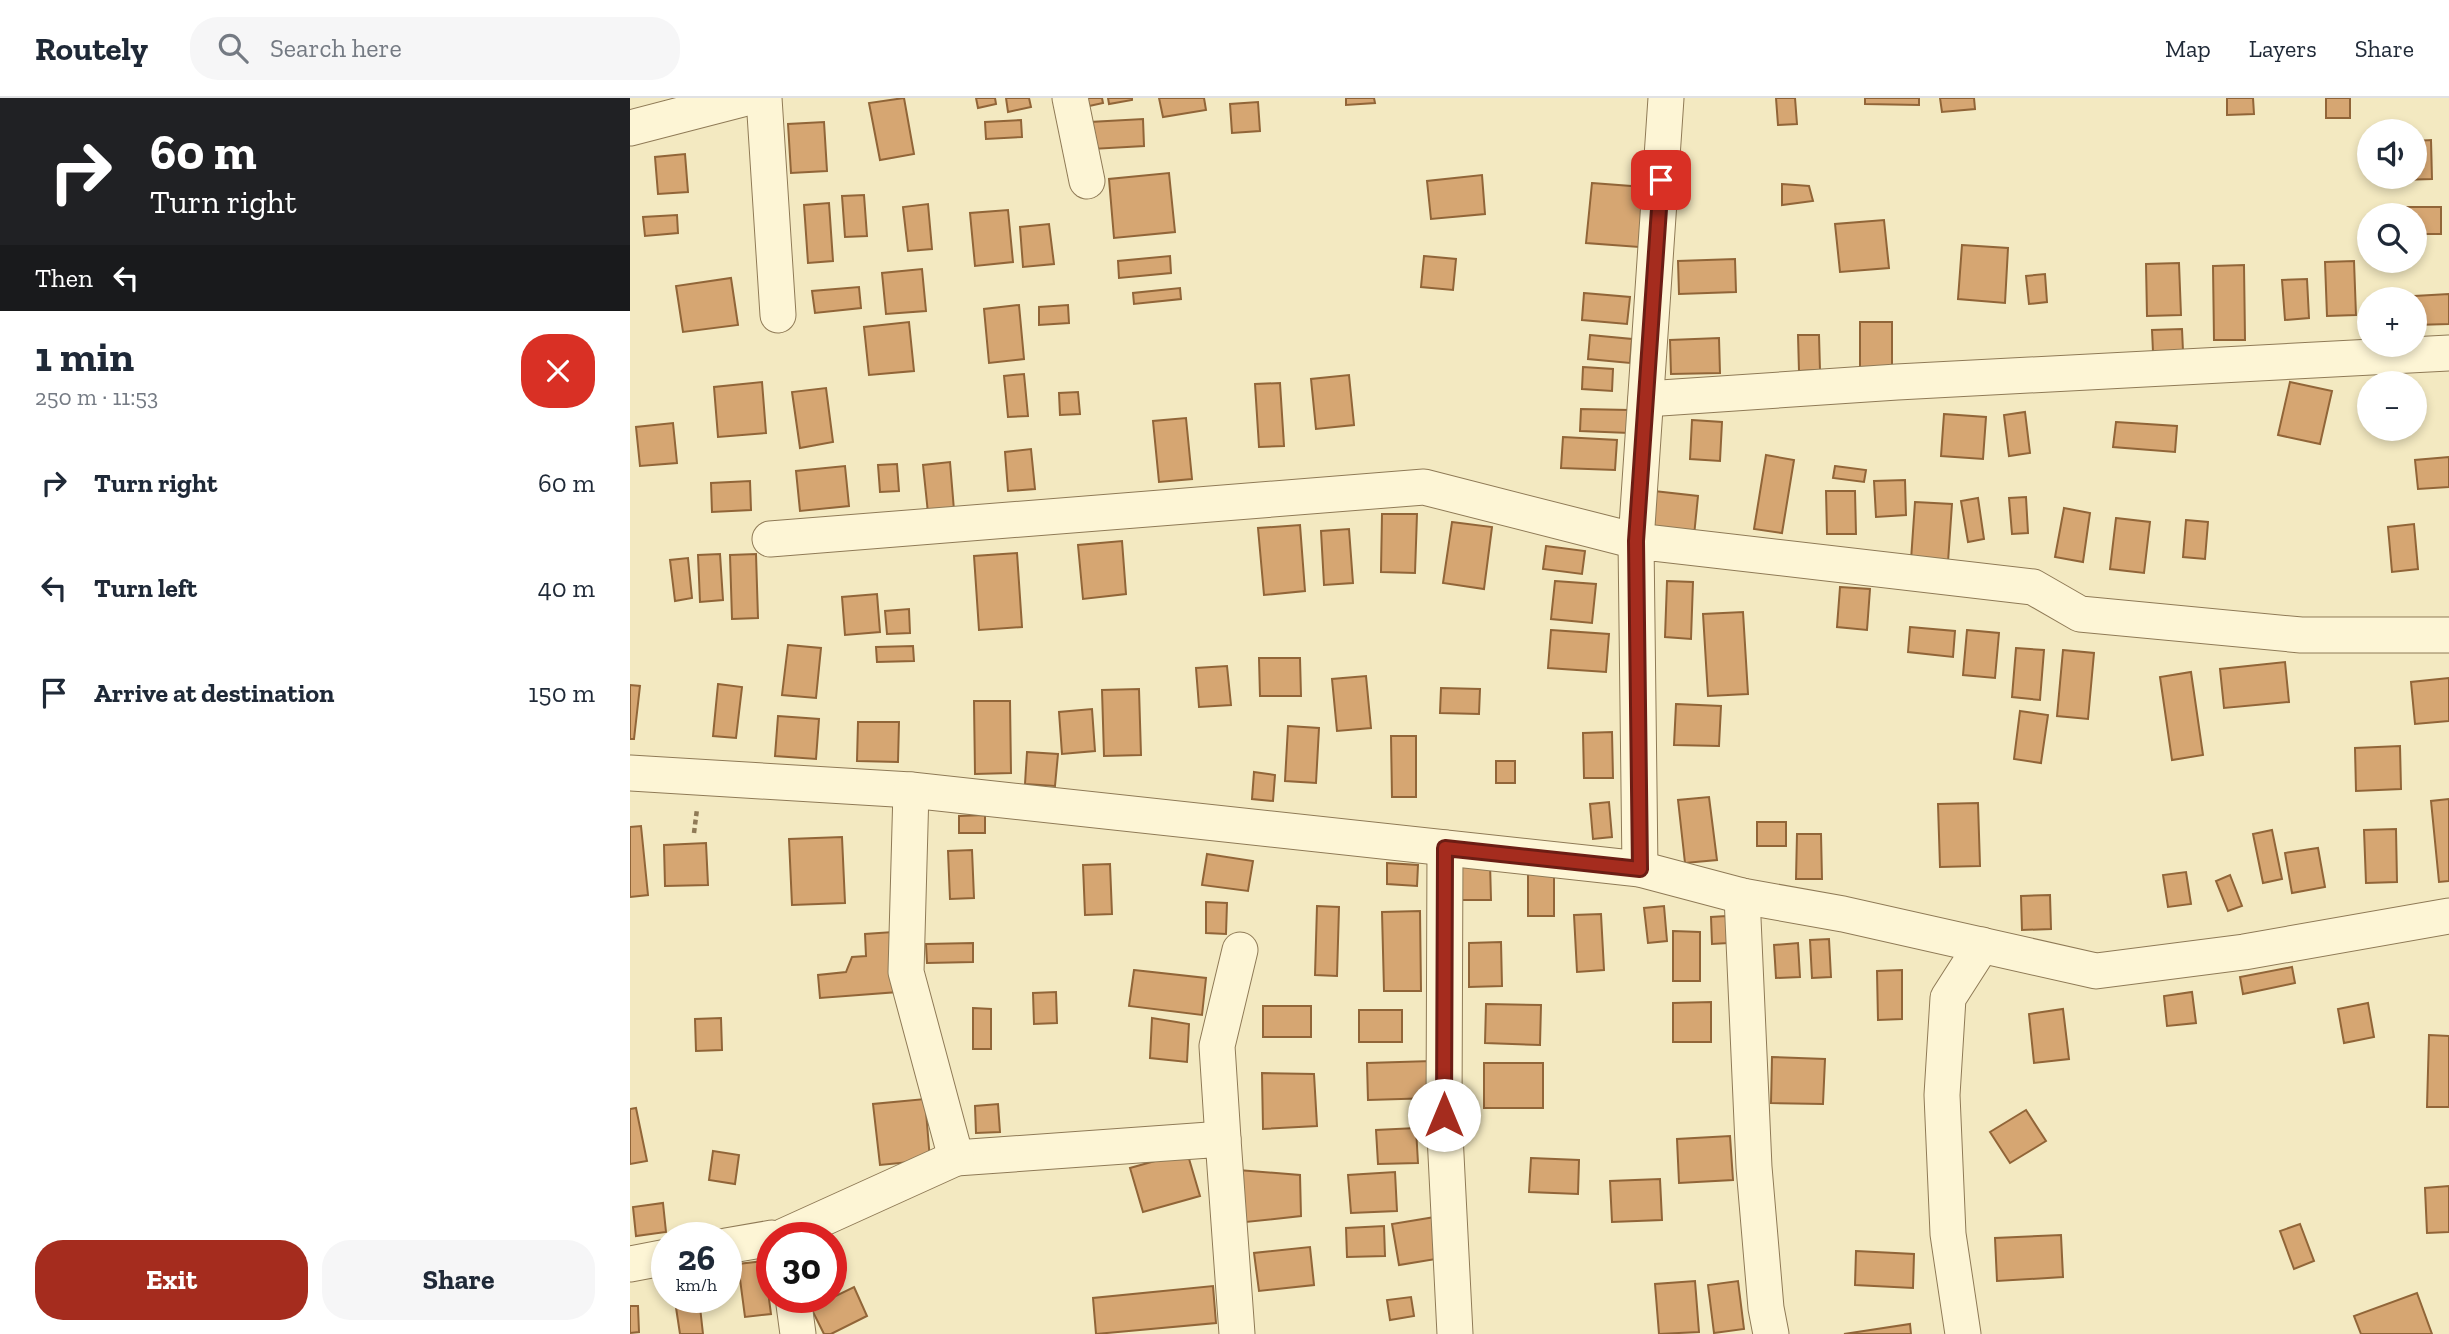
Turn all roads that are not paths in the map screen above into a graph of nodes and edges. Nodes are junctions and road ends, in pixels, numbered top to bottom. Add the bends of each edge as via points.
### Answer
1 (746, 98) edge
2 (764, 98) edge
3 (1070, 98) edge
4 (1666, 98) edge
5 (630, 128) edge
6 (1087, 181) dead end
7 (778, 315) dead end
8 (2449, 353) edge
9 (1646, 399) junction
10 (769, 539) dead end
11 (1636, 541) junction
12 (2449, 635) edge
13 (630, 773) edge
14 (911, 790) junction
15 (1445, 848) junction
16 (1640, 869) junction
17 (1742, 897) junction
18 (2449, 916) edge
19 (1982, 945) junction
20 (1240, 950) dead end
21 (1223, 1139) junction
22 (956, 1158) junction
23 (813, 1222) edge
24 (651, 1260) edge
25 (630, 1264) edge
26 (795, 1313) edge
27 (798, 1334) edge
28 (1237, 1334) edge
29 (1455, 1334) edge
30 (1771, 1334) edge
31 (1964, 1334) edge

1 - 5 street
2 - 7 street
3 - 6 street
4 - 9 street
8 - 9 street
9 - 11 street
10 - 11 street via 1424,487
11 - 12 street via 2033,587 2080,614 2301,635
11 - 16 street
13 - 14 street
14 - 15 street
14 - 22 street via 906,972
15 - 16 street
15 - 29 street via 1444,1115
16 - 17 street
17 - 19 street
17 - 30 street via 1754,1167
18 - 19 street via 2244,952 2096,971
19 - 31 street via 1948,998 1942,1095 1948,1234
20 - 21 street via 1217,1046
21 - 22 street
21 - 28 street
22 - 23 street
24 - 25 street
26 - 27 street

